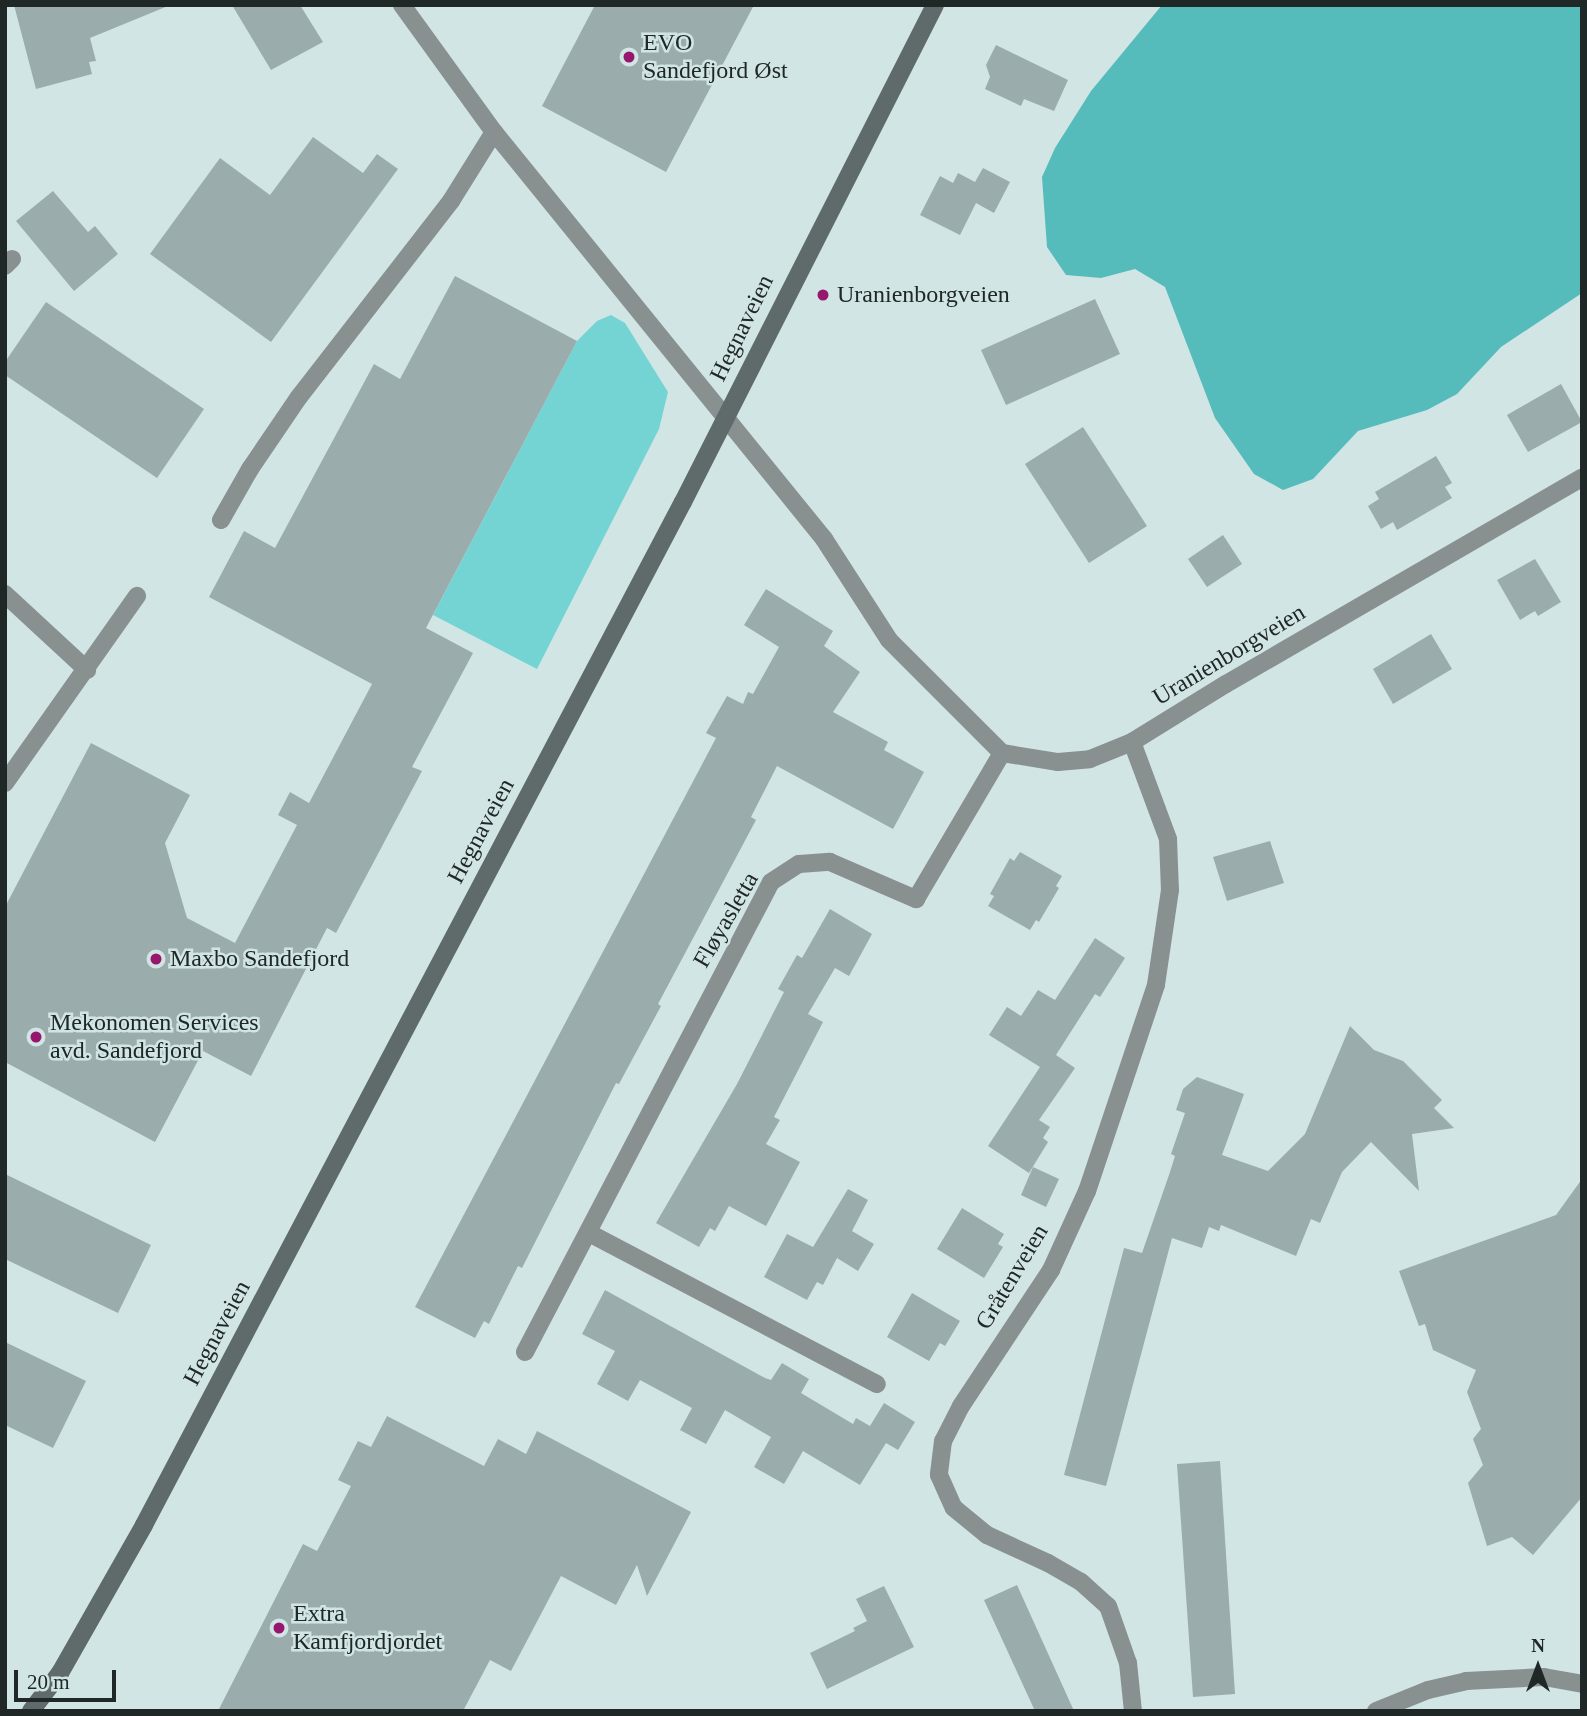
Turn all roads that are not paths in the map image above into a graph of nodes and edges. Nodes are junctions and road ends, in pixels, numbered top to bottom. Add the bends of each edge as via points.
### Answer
1 (402, 5) edge
2 (935, 5) edge
3 (495, 132) junction
4 (726, 417) junction
5 (1579, 485) edge
6 (221, 520) dead end
7 (5, 594) edge
8 (137, 596) dead end
9 (87, 670) junction
10 (1132, 742) junction
11 (1002, 752) junction
12 (5, 783) edge
13 (589, 1233) junction
14 (525, 1352) dead end
15 (877, 1384) dead end
16 (60, 1674) junction
17 (1582, 1684) edge
18 (32, 1711) edge
19 (50, 1711) edge
20 (1133, 1711) edge
21 (1376, 1711) edge

1 - 3 street
2 - 4 main road, Hegnaveien
3 - 4 street
3 - 6 street via 451,201 299,397
4 - 11 street via 824,539 889,640
4 - 16 main road, Hegnaveien via 144,1525
5 - 10 street, Uranienborgveien
7 - 9 street
8 - 9 street
9 - 12 street
10 - 11 street, Uranienborgveien via 1090,759 1058,762
10 - 20 street, Gråtenveien via 1168,839 1170,890 1156,985 1087,1191 1051,1270 961,1406 943,1441 939,1475 954,1508 987,1535 1081,1582 1108,1606 1128,1663
11 - 13 street, Fløyasletta via 916,899 830,862 799,864 771,882
13 - 14 street, Fløyasletta
13 - 15 street
16 - 18 main road, Hegnaveien
16 - 19 main road, Hegnaveien
17 - 21 street via 1544,1677 1466,1681

